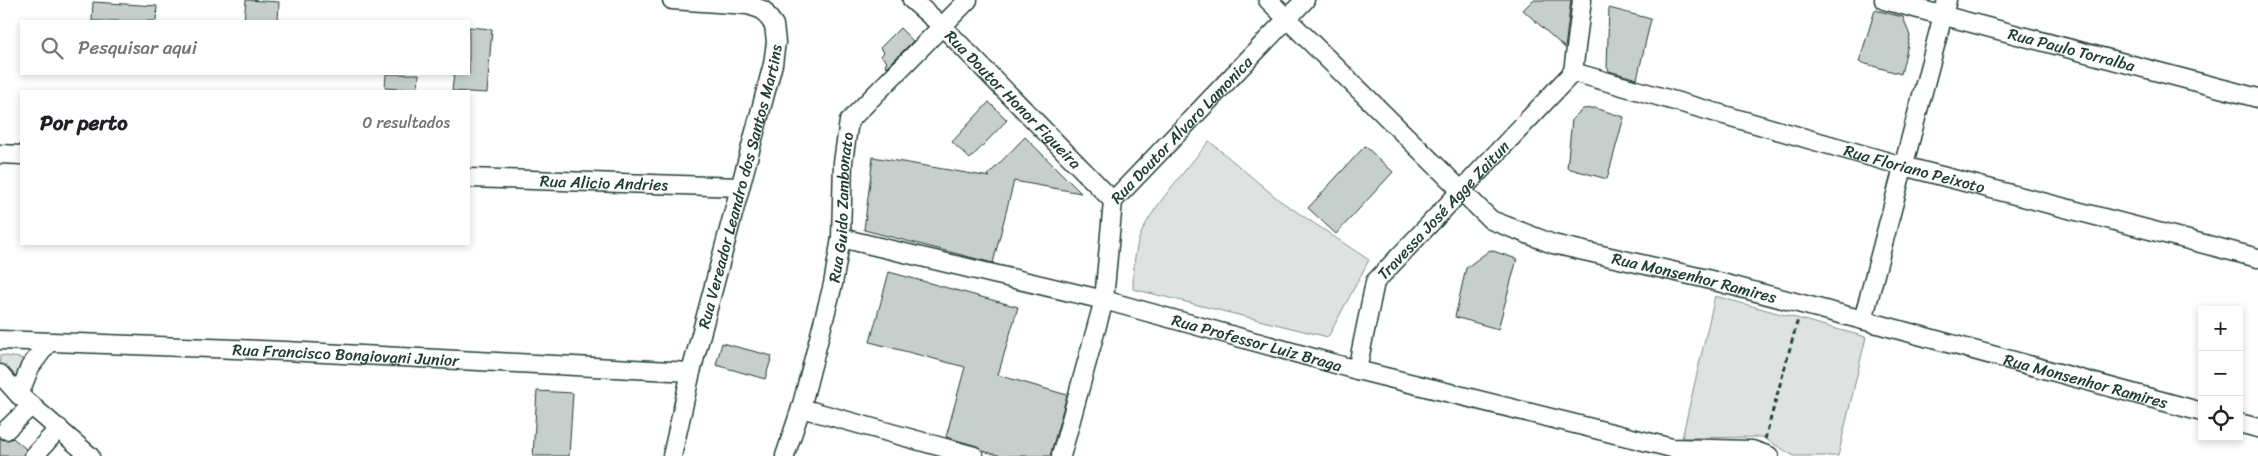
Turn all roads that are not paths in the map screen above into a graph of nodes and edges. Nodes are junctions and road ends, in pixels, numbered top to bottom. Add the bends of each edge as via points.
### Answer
1 (672, 0) edge
2 (912, 0) edge
3 (968, 0) edge
4 (1268, 0) edge
5 (1305, 0) edge
6 (1582, 0) edge
7 (1884, 0) edge
8 (1945, 8) edge
9 (1287, 18) junction
10 (942, 26) junction
11 (1573, 72) junction
12 (2258, 98) edge
13 (0, 154) edge
14 (20, 155) edge
15 (1903, 166) junction
16 (470, 178) edge
17 (740, 187) junction
18 (1461, 189) junction
19 (1113, 201) junction
20 (841, 238) junction
21 (2258, 258) edge
22 (1104, 300) junction
23 (1863, 320) junction
24 (0, 340) edge
25 (48, 343) junction
26 (1357, 370) junction
27 (692, 372) junction
28 (0, 374) edge
29 (26, 400) junction
30 (801, 408) junction
31 (2198, 411) edge
32 (2243, 423) edge
33 (59, 428) junction
34 (2258, 428) edge
35 (6, 430) dead end
36 (1678, 452) edge
37 (1735, 452) edge
38 (1765, 454) edge
39 (34, 456) edge
40 (90, 456) edge
41 (672, 456) edge
42 (785, 456) edge
43 (974, 456) edge
44 (1060, 456) edge

1 - 17 street, Rua Vereador Leandro dos Santos Martins via 748,5 763,10 774,25 773,64
2 - 10 street, Rua Doutor Honor Figueira
3 - 10 street, Rua Guido Zambonato
4 - 9 street, Rua Monsenhor Ramires
5 - 9 street, Rua Doutor Alvaro Lamonica
6 - 11 street
7 - 8 street, Rua Paulo Torralba
8 - 12 street, Rua Paulo Torralba
8 - 15 street
9 - 18 street, Rua Monsenhor Ramires
9 - 19 street, Rua Doutor Alvaro Lamonica
10 - 19 street, Rua Doutor Honor Figueira
10 - 20 street, Rua Guido Zambonato via 849,121 843,162
11 - 15 street, Rua Floriano Peixoto
11 - 18 street, Travessa José Agge Zaitun
13 - 14 street
15 - 21 street, Rua Floriano Peixoto
15 - 23 street
16 - 17 street, Rua Alicio Andries
17 - 27 street, Rua Vereador Leandro dos Santos Martins
18 - 23 street, Rua Monsenhor Ramires via 1491,220 1553,244 1703,278
18 - 26 street, Travessa José Agge Zaitun via 1375,282
19 - 22 street, Rua Doutor Alvaro Lamonica
20 - 22 street, Rua Professor Luiz Braga
20 - 30 street, Rua Guido Zambonato via 833,284
22 - 26 street, Rua Professor Luiz Braga
22 - 44 street, Rua Doutor Alvaro Lamonica
23 - 31 street, Rua Monsenhor Ramires
24 - 25 street, Rua Francisco Bongiovani Junior
25 - 27 street, Rua Francisco Bongiovani Junior via 285,351
25 - 29 street via 30,366
26 - 36 street, Rua Professor Luiz Braga
27 - 41 street, Rua Vereador Leandro dos Santos Martins
28 - 29 street
29 - 33 street
29 - 35 street
30 - 42 street, Rua Guido Zambonato
30 - 43 street
32 - 34 street
33 - 39 street
33 - 40 street
36 - 37 street, Rua Professor Luiz Braga
37 - 38 street, Rua Professor Luiz Braga

